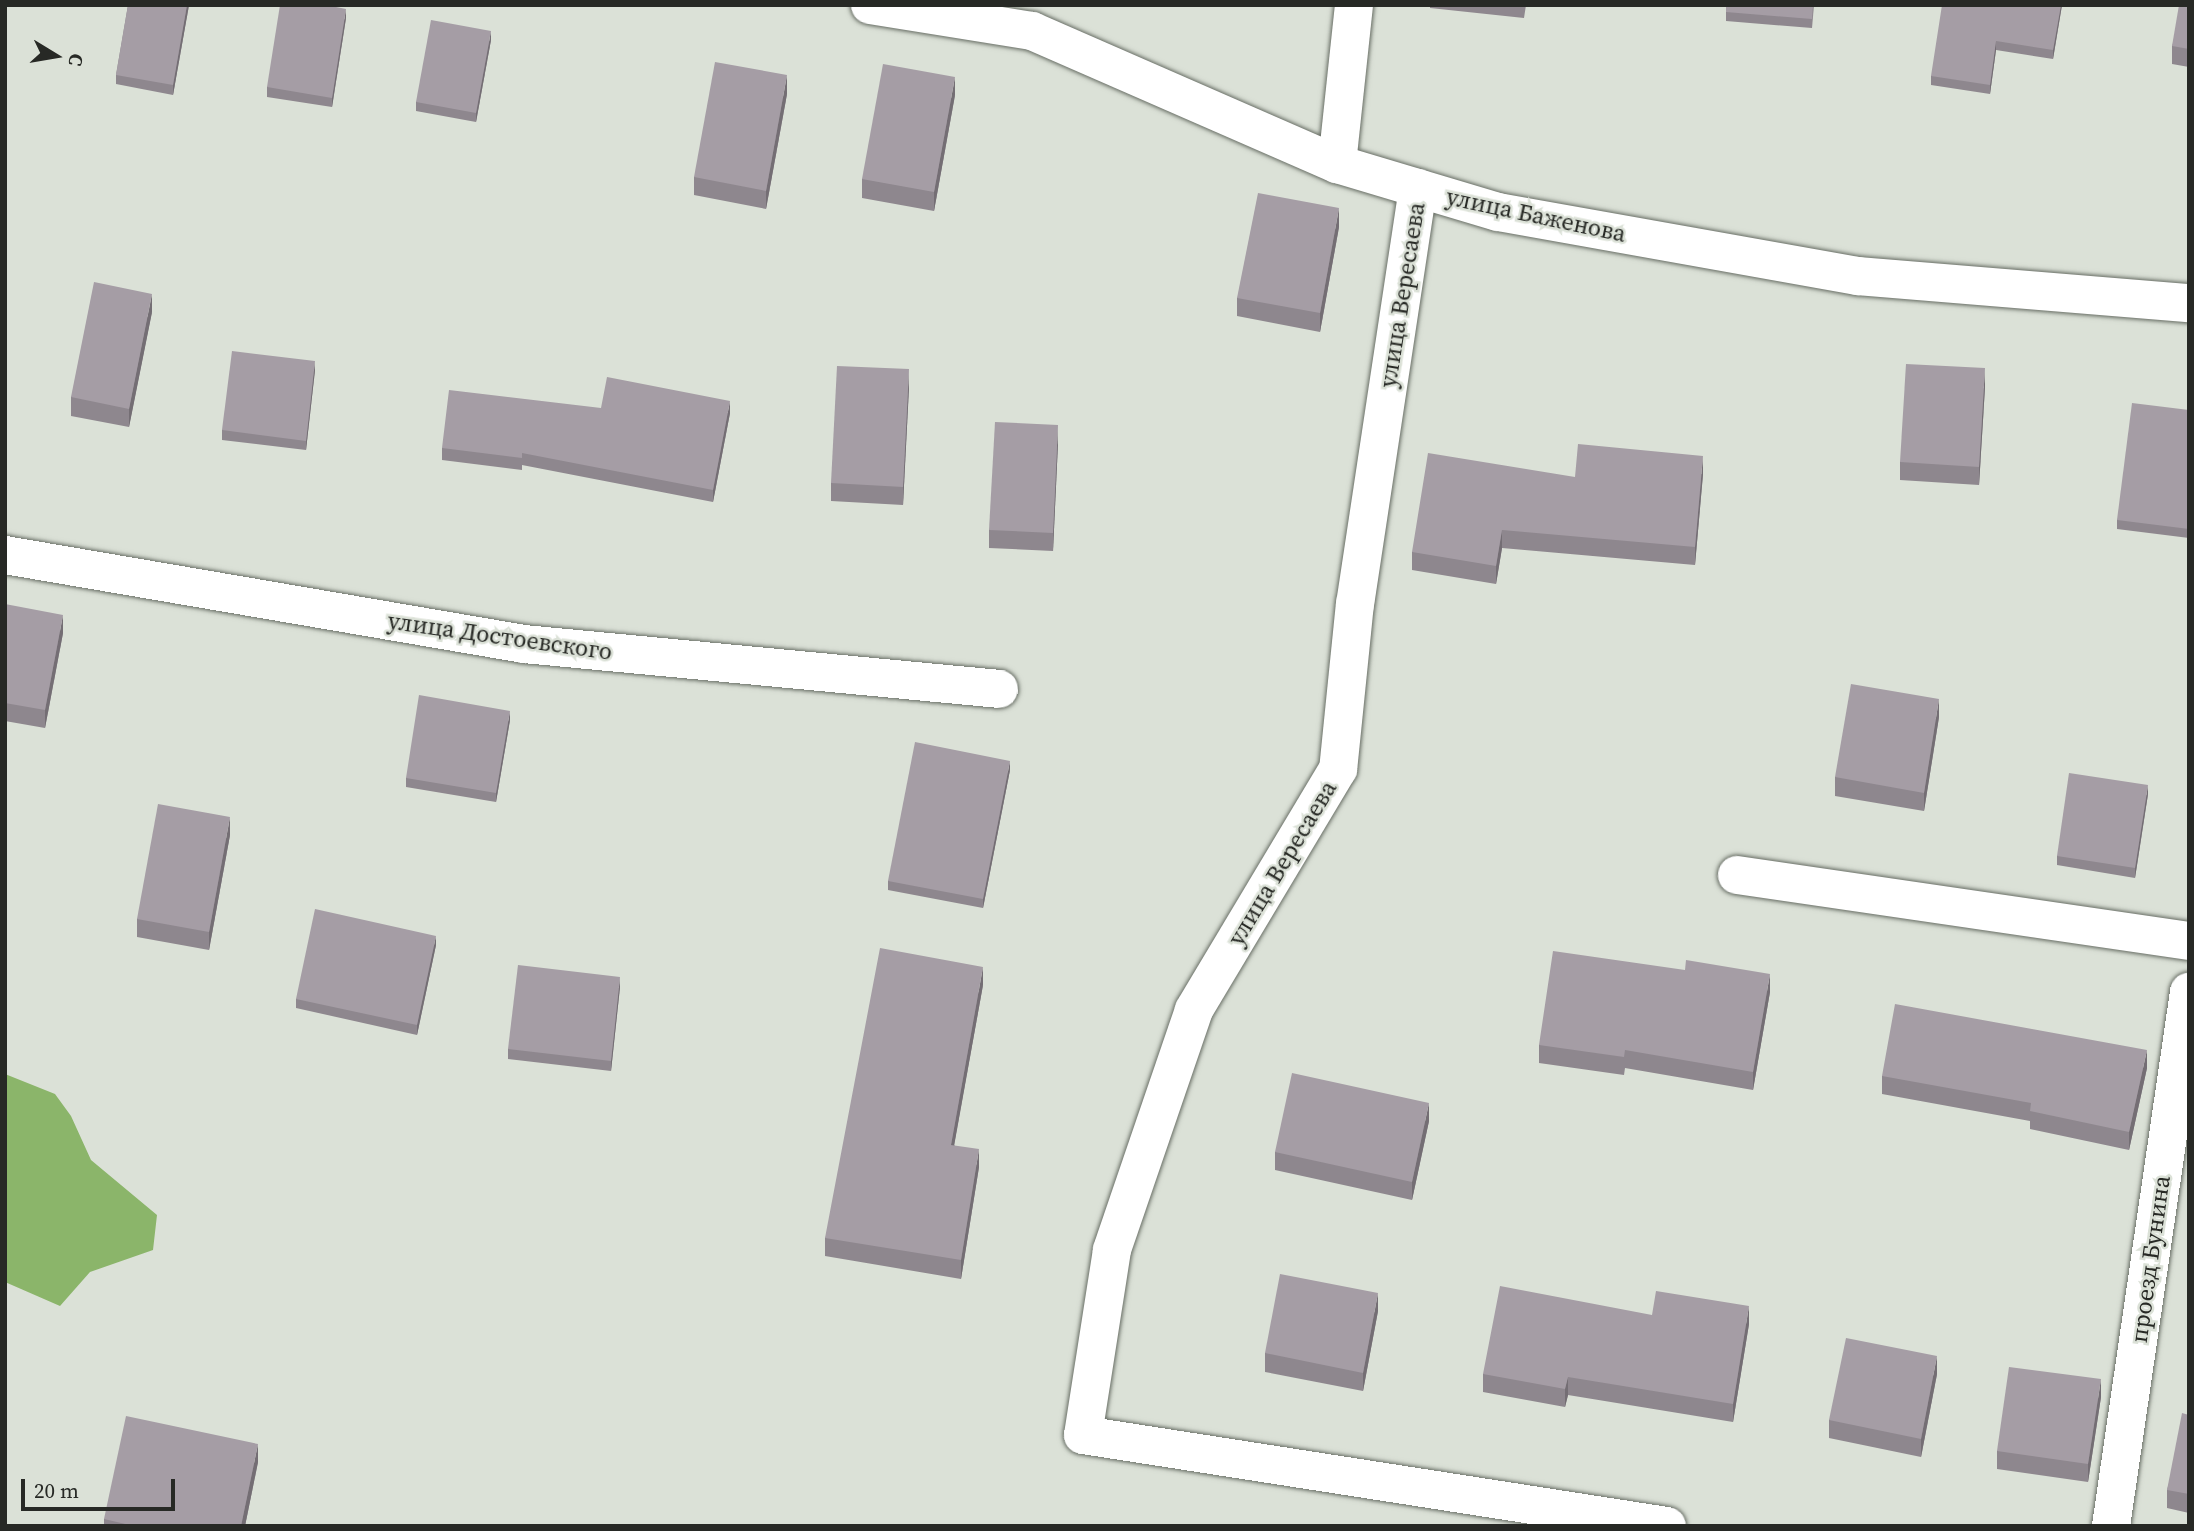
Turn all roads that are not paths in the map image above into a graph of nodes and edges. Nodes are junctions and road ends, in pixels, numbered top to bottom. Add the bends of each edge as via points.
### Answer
1 (870, 5) edge
2 (1354, 5) edge
3 (1337, 164) junction
4 (1418, 188) junction
5 (2189, 303) edge
6 (5, 555) edge
7 (999, 689) dead end
8 (1737, 875) dead end
9 (2189, 941) edge
10 (2189, 992) edge
11 (1667, 1526) edge
12 (2111, 1526) edge

1 - 3 street, улица Баженова via 1032,31
2 - 3 street
3 - 4 street, улица Баженова
4 - 5 street, улица Баженова via 1498,212 1858,276
4 - 11 street, улица Вересаева via 1355,603 1338,769 1194,1010 1112,1250 1083,1435
6 - 7 street, улица Достоевского via 524,644
8 - 9 street
10 - 12 street, проезд Бунина

